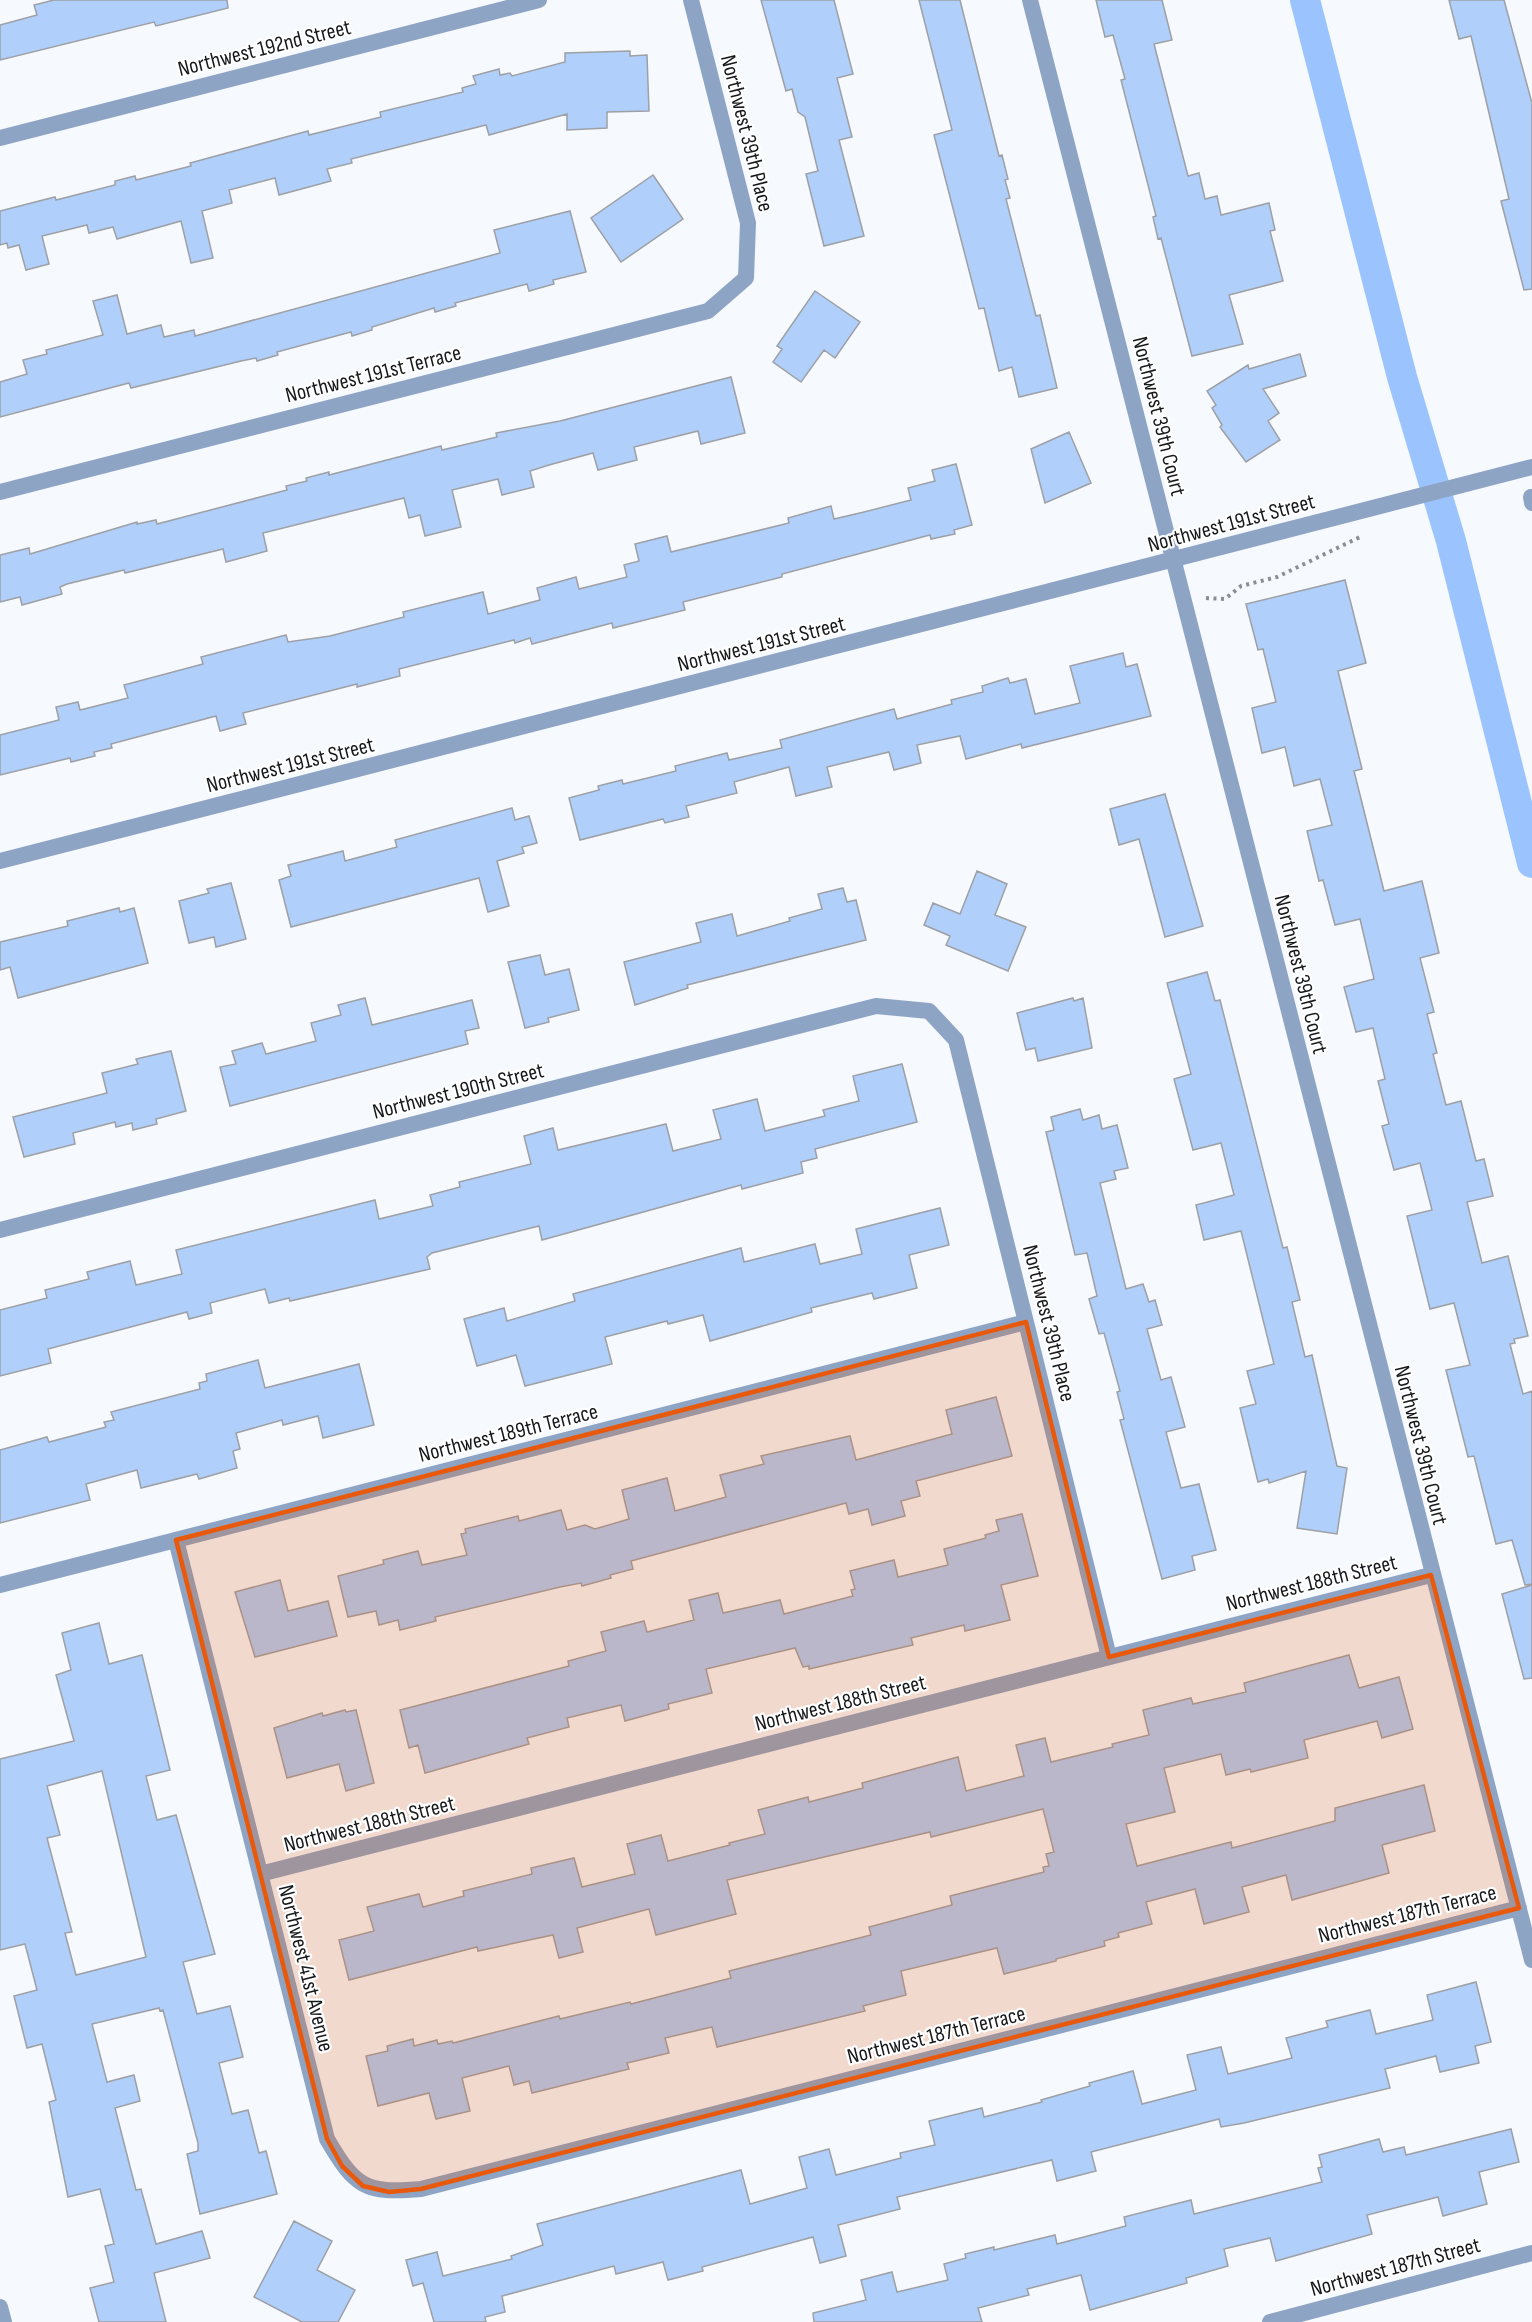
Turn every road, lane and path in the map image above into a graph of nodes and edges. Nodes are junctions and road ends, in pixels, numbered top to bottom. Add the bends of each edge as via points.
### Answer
1 (539, 0) edge
2 (690, 0) edge
3 (1030, 0) edge
4 (0, 138) edge
5 (746, 278) joint
6 (1532, 467) edge
7 (0, 492) edge
8 (1361, 536) dead end
9 (1174, 561) junction
10 (1185, 602) junction
11 (0, 861) edge
12 (929, 1011) joint
13 (0, 1230) edge
14 (1026, 1322) junction
15 (176, 1540) junction
16 (1431, 1575) junction
17 (0, 1585) edge
18 (1110, 1657) junction
19 (260, 1874) junction
20 (1519, 1908) junction
21 (1532, 1960) edge
22 (363, 2186) joint
23 (1532, 2253) edge
24 (0, 2307) edge
25 (4, 2322) edge
26 (1270, 2322) edge

1 - 4 street, Northwest 192nd Street
2 - 5 street, Northwest 39th Place via 748,223
3 - 9 street, Northwest 39th Court
5 - 7 street, Northwest 191st Terrace via 708,311
6 - 9 street, Northwest 191st Street
8 - 10 path via 1277,577 1241,586 1225,599
9 - 10 street, Northwest 39th Court
9 - 11 street, Northwest 191st Street
10 - 16 street, Northwest 39th Court
12 - 13 street, Northwest 190th Street via 876,1006
12 - 14 street, Northwest 39th Place via 956,1040
14 - 15 street, Northwest 189th Terrace
14 - 18 street, Northwest 39th Place
15 - 17 street, Northwest 189th Terrace
15 - 19 street, Northwest 41st Avenue
16 - 18 street, Northwest 188th Street
16 - 20 street, Northwest 39th Court
18 - 19 street, Northwest 188th Street
19 - 22 street, Northwest 41st Avenue via 327,2139 342,2166
20 - 21 street, Northwest 39th Court
20 - 22 street, Northwest 187th Terrace via 421,2189 388,2192
23 - 26 street, Northwest 187th Street
24 - 25 street

